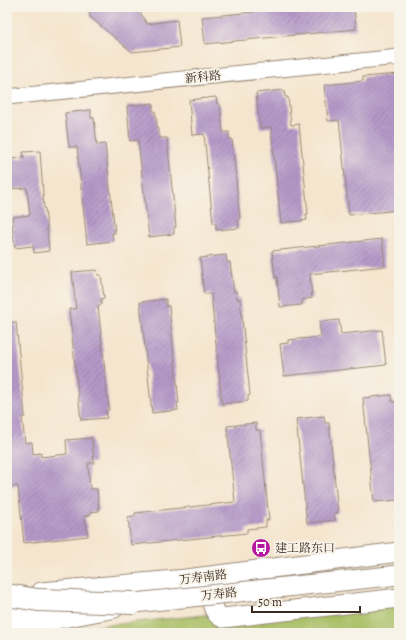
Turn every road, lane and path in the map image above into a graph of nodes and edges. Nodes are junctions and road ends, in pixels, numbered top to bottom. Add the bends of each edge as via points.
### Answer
1 (399, 57) edge
2 (7, 97) edge
3 (399, 552) edge
4 (210, 576) junction
5 (399, 576) edge
6 (51, 591) junction
7 (7, 595) edge
8 (399, 598) edge
9 (134, 603) junction
10 (7, 610) edge
11 (7, 624) edge

1 - 2 street, 新科路
3 - 4 main road, 万寿南路
4 - 6 main road, 万寿南路
4 - 8 main road via 214,611 223,618
5 - 9 main road, 万寿路, bridge
6 - 7 main road, 万寿南路
6 - 10 main road via 22,608
7 - 9 highway, bridge via 38,600
9 - 11 highway, bridge via 33,622

